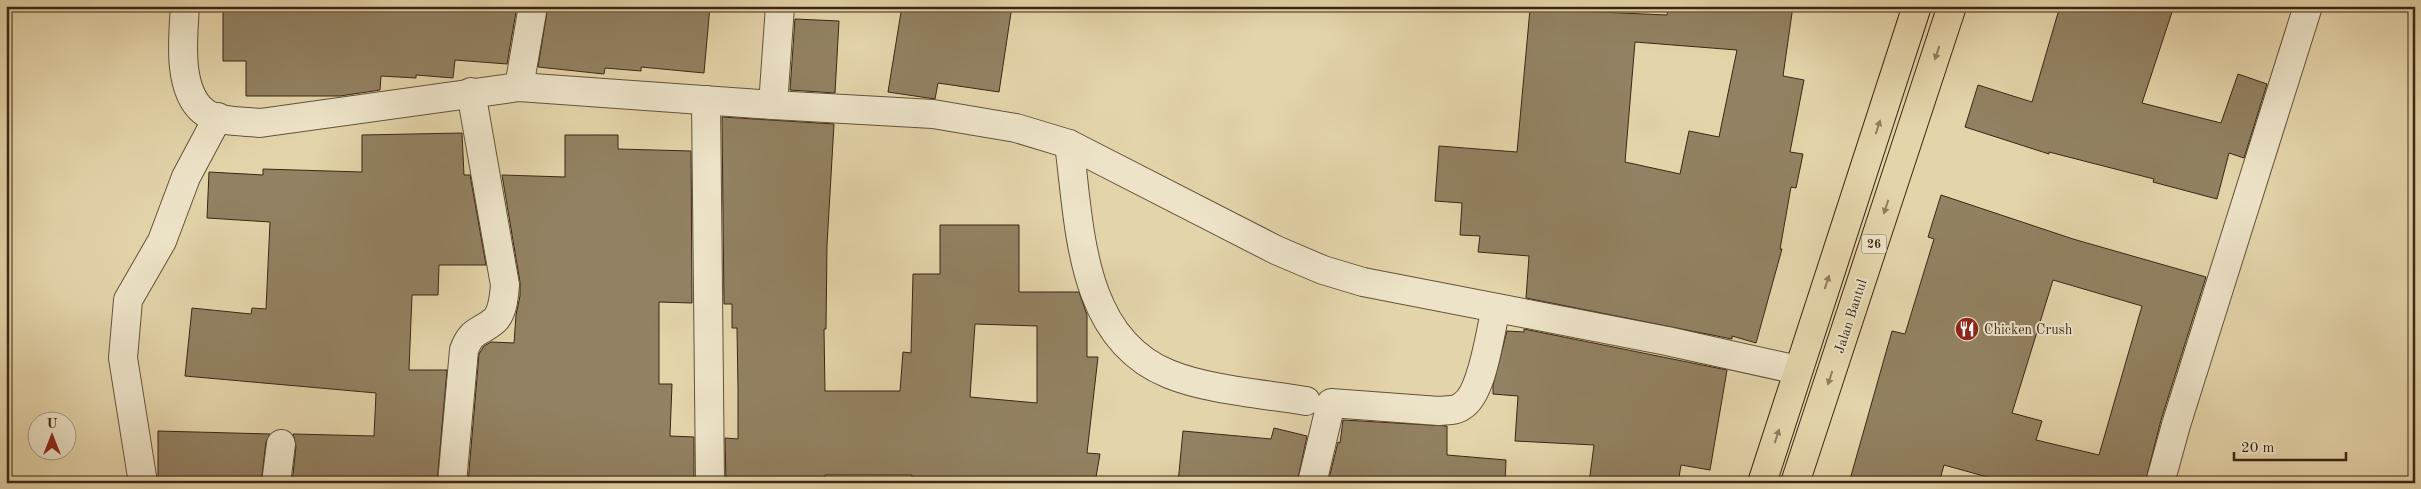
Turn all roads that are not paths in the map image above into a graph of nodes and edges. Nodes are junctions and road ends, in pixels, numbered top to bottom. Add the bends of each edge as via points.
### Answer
1 (185, 6) edge
2 (533, 6) edge
3 (780, 6) edge
4 (1918, 6) edge
5 (1952, 6) edge
6 (2308, 6) edge
7 (519, 87) junction
8 (471, 92) junction
9 (706, 100) junction
10 (773, 106) junction
11 (218, 117) junction
12 (1070, 144) junction
13 (1496, 308) junction
14 (1798, 370) junction
15 (1306, 401) dead end
16 (281, 444) dead end
17 (143, 483) edge
18 (276, 483) edge
19 (452, 483) edge
20 (710, 483) edge
21 (1312, 483) edge
22 (1762, 483) edge
23 (1795, 483) edge
24 (2160, 483) edge

1 - 11 street via 183,58 188,84 203,111
2 - 7 street
3 - 10 street
14 -> 4 main road, 26
5 -> 23 main road, Jalan Bantul / 26
6 - 24 street
7 - 8 street
7 - 9 street
8 - 11 street via 260,123
8 - 19 street via 505,285 502,306 495,320 474,332 464,350
9 - 10 street
9 - 20 street
10 - 12 street via 933,114 1016,128
11 - 17 street via 186,177 162,241 128,300 123,358
12 - 13 street via 1276,250 1323,270 1363,282
12 - 15 street via 1084,259 1097,299 1116,334 1148,364 1170,375
13 - 14 street
13 - 21 street via 1478,381 1467,403 1454,410 1440,411 1331,403
22 -> 14 main road, 26
16 - 18 street

